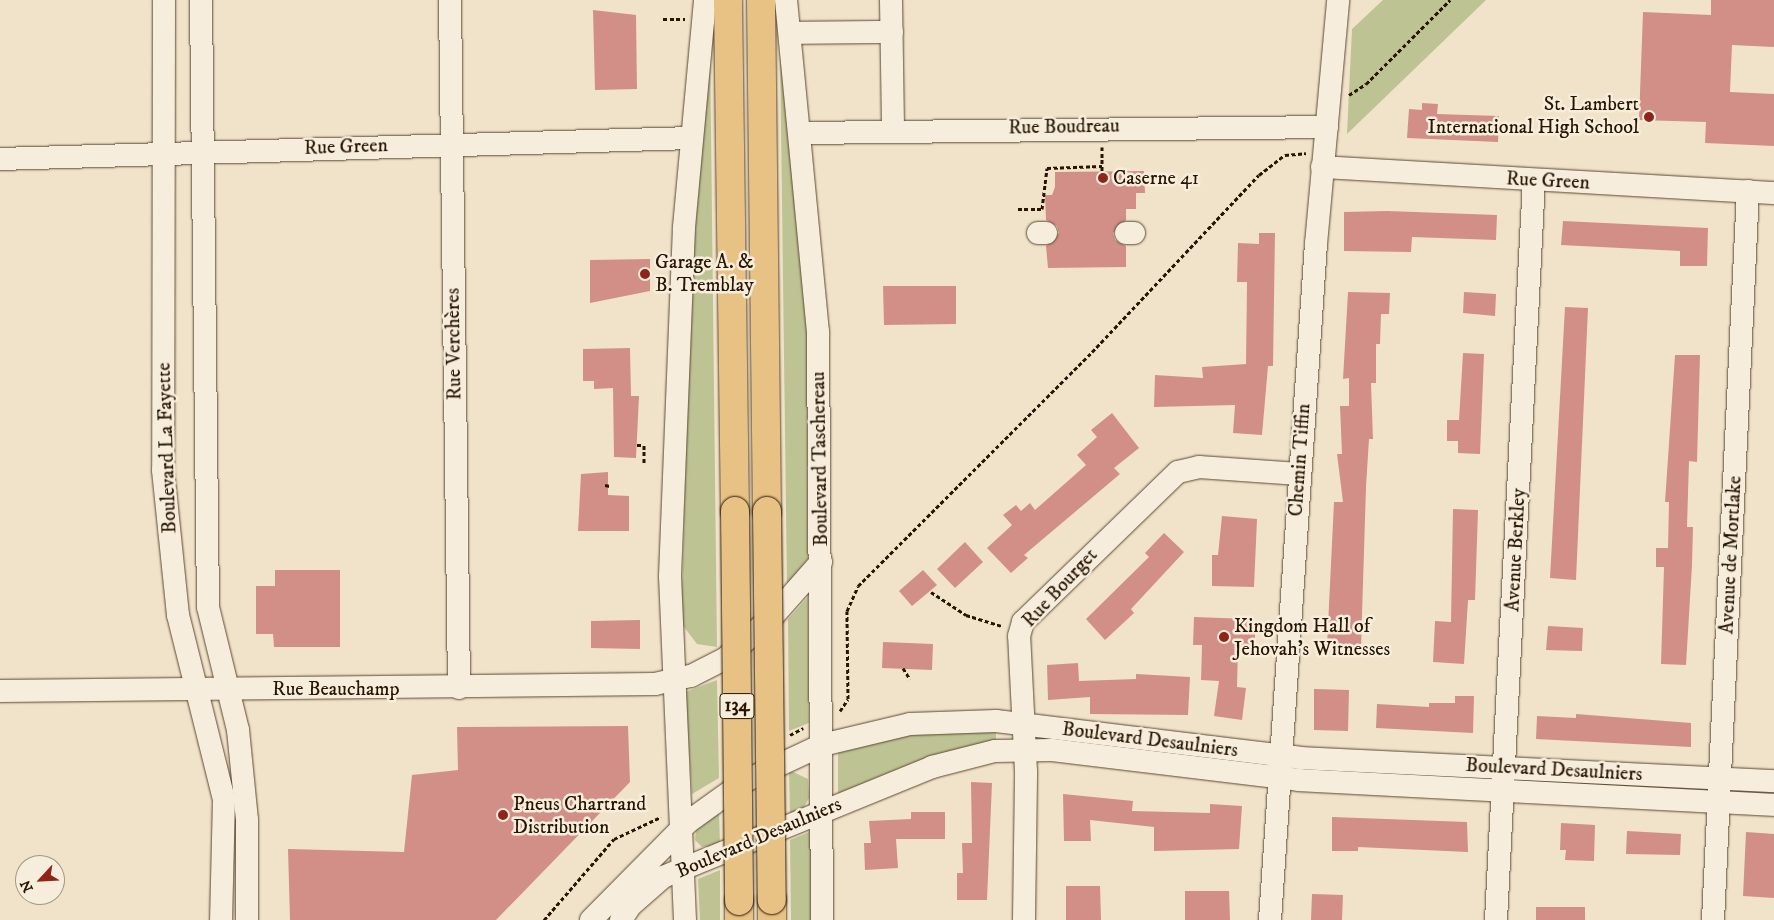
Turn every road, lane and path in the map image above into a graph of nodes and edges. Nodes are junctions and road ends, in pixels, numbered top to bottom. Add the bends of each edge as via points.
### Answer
1 (164, 0) edge
2 (201, 0) edge
3 (450, 0) edge
4 (705, 0) edge
5 (728, 0) edge
6 (762, 0) edge
7 (786, 0) edge
8 (891, 0) edge
9 (1338, 0) edge
10 (1450, 0) edge
11 (663, 19) dead end
12 (691, 19) dead end
13 (892, 32) junction
14 (790, 33) junction
15 (1347, 96) dead end
16 (1327, 127) junction
17 (893, 130) junction
18 (801, 133) junction
19 (691, 138) junction
20 (451, 144) junction
21 (1102, 144) dead end
22 (206, 152) junction
23 (1305, 153) dead end
24 (162, 154) junction
25 (0, 159) edge
26 (1102, 166) junction
27 (1322, 167) junction
28 (1102, 172) dead end
29 (1534, 180) junction
30 (1748, 191) junction
31 (1774, 192) edge
32 (1018, 209) dead end
33 (637, 445) dead end
34 (644, 463) dead end
35 (1299, 474) junction
36 (605, 485) dead end
37 (610, 486) dead end
38 (821, 562) junction
39 (931, 592) dead end
40 (1020, 631) junction
41 (902, 668) dead end
42 (910, 679) dead end
43 (672, 681) junction
44 (459, 688) junction
45 (200, 690) junction
46 (227, 690) junction
47 (0, 692) edge
48 (836, 714) dead end
49 (1024, 724) junction
50 (822, 745) junction
51 (1025, 749) junction
52 (1281, 756) junction
53 (1280, 778) junction
54 (1505, 778) junction
55 (1720, 778) junction
56 (1774, 781) edge
57 (1719, 802) junction
58 (1774, 804) edge
59 (824, 811) junction
60 (673, 823) junction
61 (682, 870) junction
62 (739, 910) edge
63 (772, 910) edge
64 (221, 920) edge
65 (247, 920) edge
66 (544, 920) edge
67 (591, 920) edge
68 (621, 920) edge
69 (686, 920) edge
70 (822, 920) edge
71 (1024, 920) edge
72 (1270, 920) edge
73 (1496, 920) edge
74 (1713, 920) edge

1 - 24 street, Boulevard La Fayette
2 - 22 street, Boulevard La Fayette
3 - 20 street, Rue Verchères
4 - 19 street
5 - 62 highway, 134, bridge
6 - 63 highway, 134, bridge
7 - 14 street, Boulevard Taschereau
8 - 13 street
9 - 16 street, Chemin Tiffin
10 - 15 path via 1366,84
11 - 12 path
13 - 14 street
13 - 17 street
14 - 18 street, Boulevard Taschereau
16 - 17 street, Rue Boudreau
16 - 27 street, Chemin Tiffin
17 - 18 street, Rue Boudreau
18 - 38 street, Boulevard Taschereau via 818,332
19 - 20 street, Rue Green
19 - 43 street via 678,339 670,576
20 - 22 street, Rue Green
20 - 44 street, Rue Verchères
21 - 26 path
22 - 24 street, Rue Green
22 - 46 street, Boulevard La Fayette via 208,607
23 - 48 path via 1285,155 1260,175 1092,352 858,586 847,611 848,699
24 - 25 street, Rue Green
24 - 45 street, Boulevard La Fayette via 163,470 178,615
26 - 28 path
26 - 32 path via 1047,168 1042,209
27 - 29 street, Rue Green
27 - 35 street, Chemin Tiffin
29 - 30 street, Rue Green
29 - 54 street, Avenue Berkley
30 - 31 street, Rue Green
30 - 55 street, Avenue de Mortlake
33 - 34 path via 644,445
35 - 40 street, Rue Bourget via 1199,467 1178,472 1027,618
35 - 52 street, Chemin Tiffin
36 - 37 path
38 - 43 street, Rue Beauchamp via 774,615 726,658
38 - 50 street, Boulevard Taschereau
39 - 40 path via 966,615
40 - 49 street, Rue Bourget
41 - 42 path
43 - 44 street, Rue Beauchamp via 643,686
43 - 60 street
44 - 46 street, Rue Beauchamp
45 - 46 street, Rue Beauchamp
45 - 47 street, Rue Beauchamp
45 - 64 street, Boulevard La Fayette via 224,798
46 - 65 street, Boulevard La Fayette via 238,730 247,820
49 - 50 street, Boulevard Desaulniers via 961,720 910,724
49 - 51 street, Rue Bourget
49 - 52 street, Boulevard Desaulniers
50 - 59 street, Boulevard Taschereau
50 - 60 street, Boulevard Desaulniers via 745,782
51 - 53 street, Boulevard Desaulniers
51 - 59 street, Boulevard Desaulniers via 944,762
51 - 71 street, Rue Bourget
52 - 53 street, Chemin Tiffin
52 - 54 street, Boulevard Desaulniers
53 - 54 street, Boulevard Desaulniers
53 - 72 street, Chemin Tiffin
54 - 55 street, Boulevard Desaulniers
54 - 57 street, Boulevard Desaulniers
54 - 73 street, Avenue Berkley
55 - 56 street, Boulevard Desaulniers
55 - 57 street, Avenue de Mortlake
57 - 58 street, Boulevard Desaulniers
57 - 74 street, Avenue de Mortlake
59 - 61 street, Boulevard Desaulniers
59 - 70 street, Boulevard Taschereau
60 - 61 street
60 - 66 path via 631,828 614,839
60 - 67 street, Boulevard Desaulniers
61 - 68 street, Boulevard Desaulniers via 651,886
61 - 69 street

